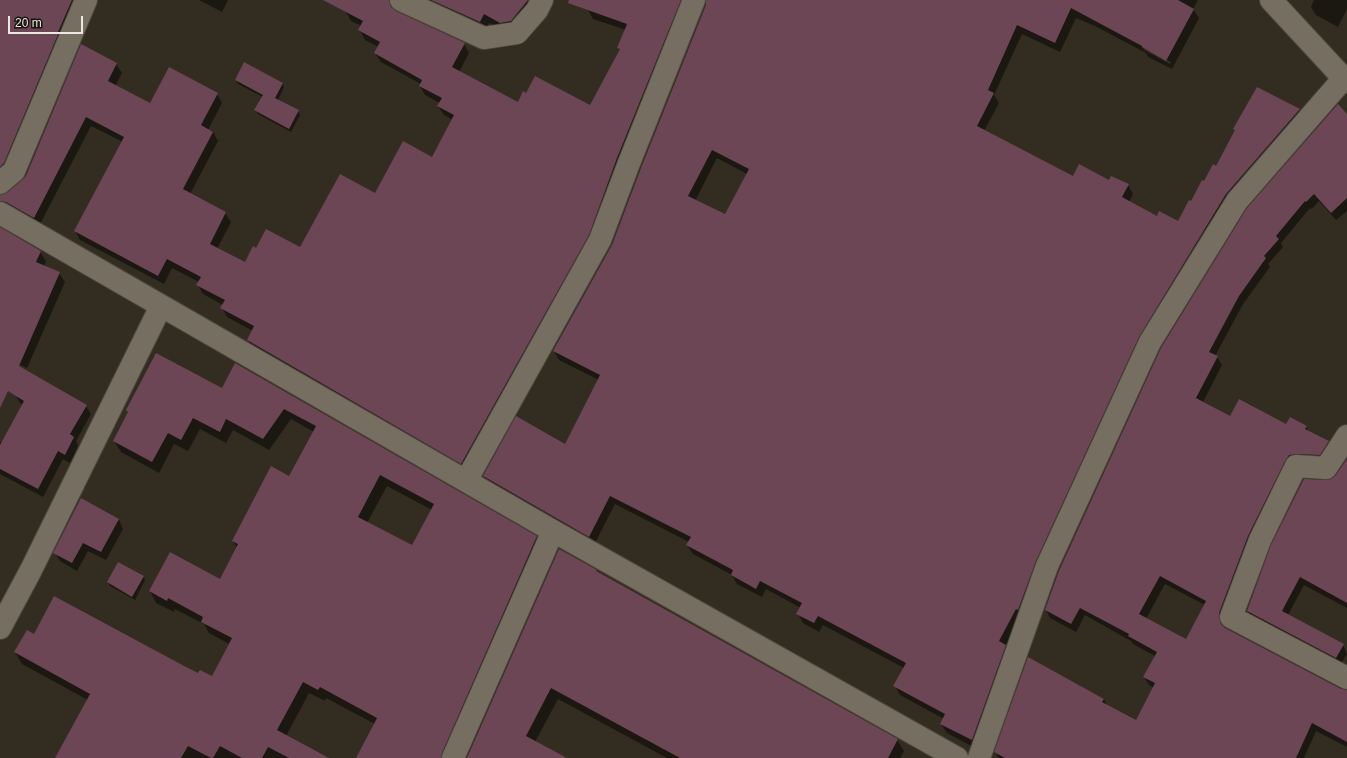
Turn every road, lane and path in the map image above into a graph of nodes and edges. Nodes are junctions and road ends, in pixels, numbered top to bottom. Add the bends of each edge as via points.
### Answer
1 (86, 0) edge
2 (401, 0) edge
3 (542, 0) edge
4 (694, 0) edge
5 (1271, 0) edge
6 (1346, 80) edge
7 (0, 183) edge
8 (0, 213) edge
9 (161, 306) junction
10 (1347, 436) edge
11 (466, 481) junction
12 (553, 531) junction
13 (0, 628) edge
14 (1347, 678) edge
15 (453, 758) edge
16 (957, 758) edge
17 (979, 758) edge

1 - 7 street via 14,171
2 - 3 street via 484,38 517,33 537,10
4 - 11 street via 600,240
5 - 6 street
6 - 17 street via 1237,201 1150,342 1047,566
8 - 9 street
9 - 11 street
9 - 13 street
10 - 14 street via 1326,468 1296,466 1260,540 1231,617
11 - 12 street
12 - 15 street
12 - 16 street

